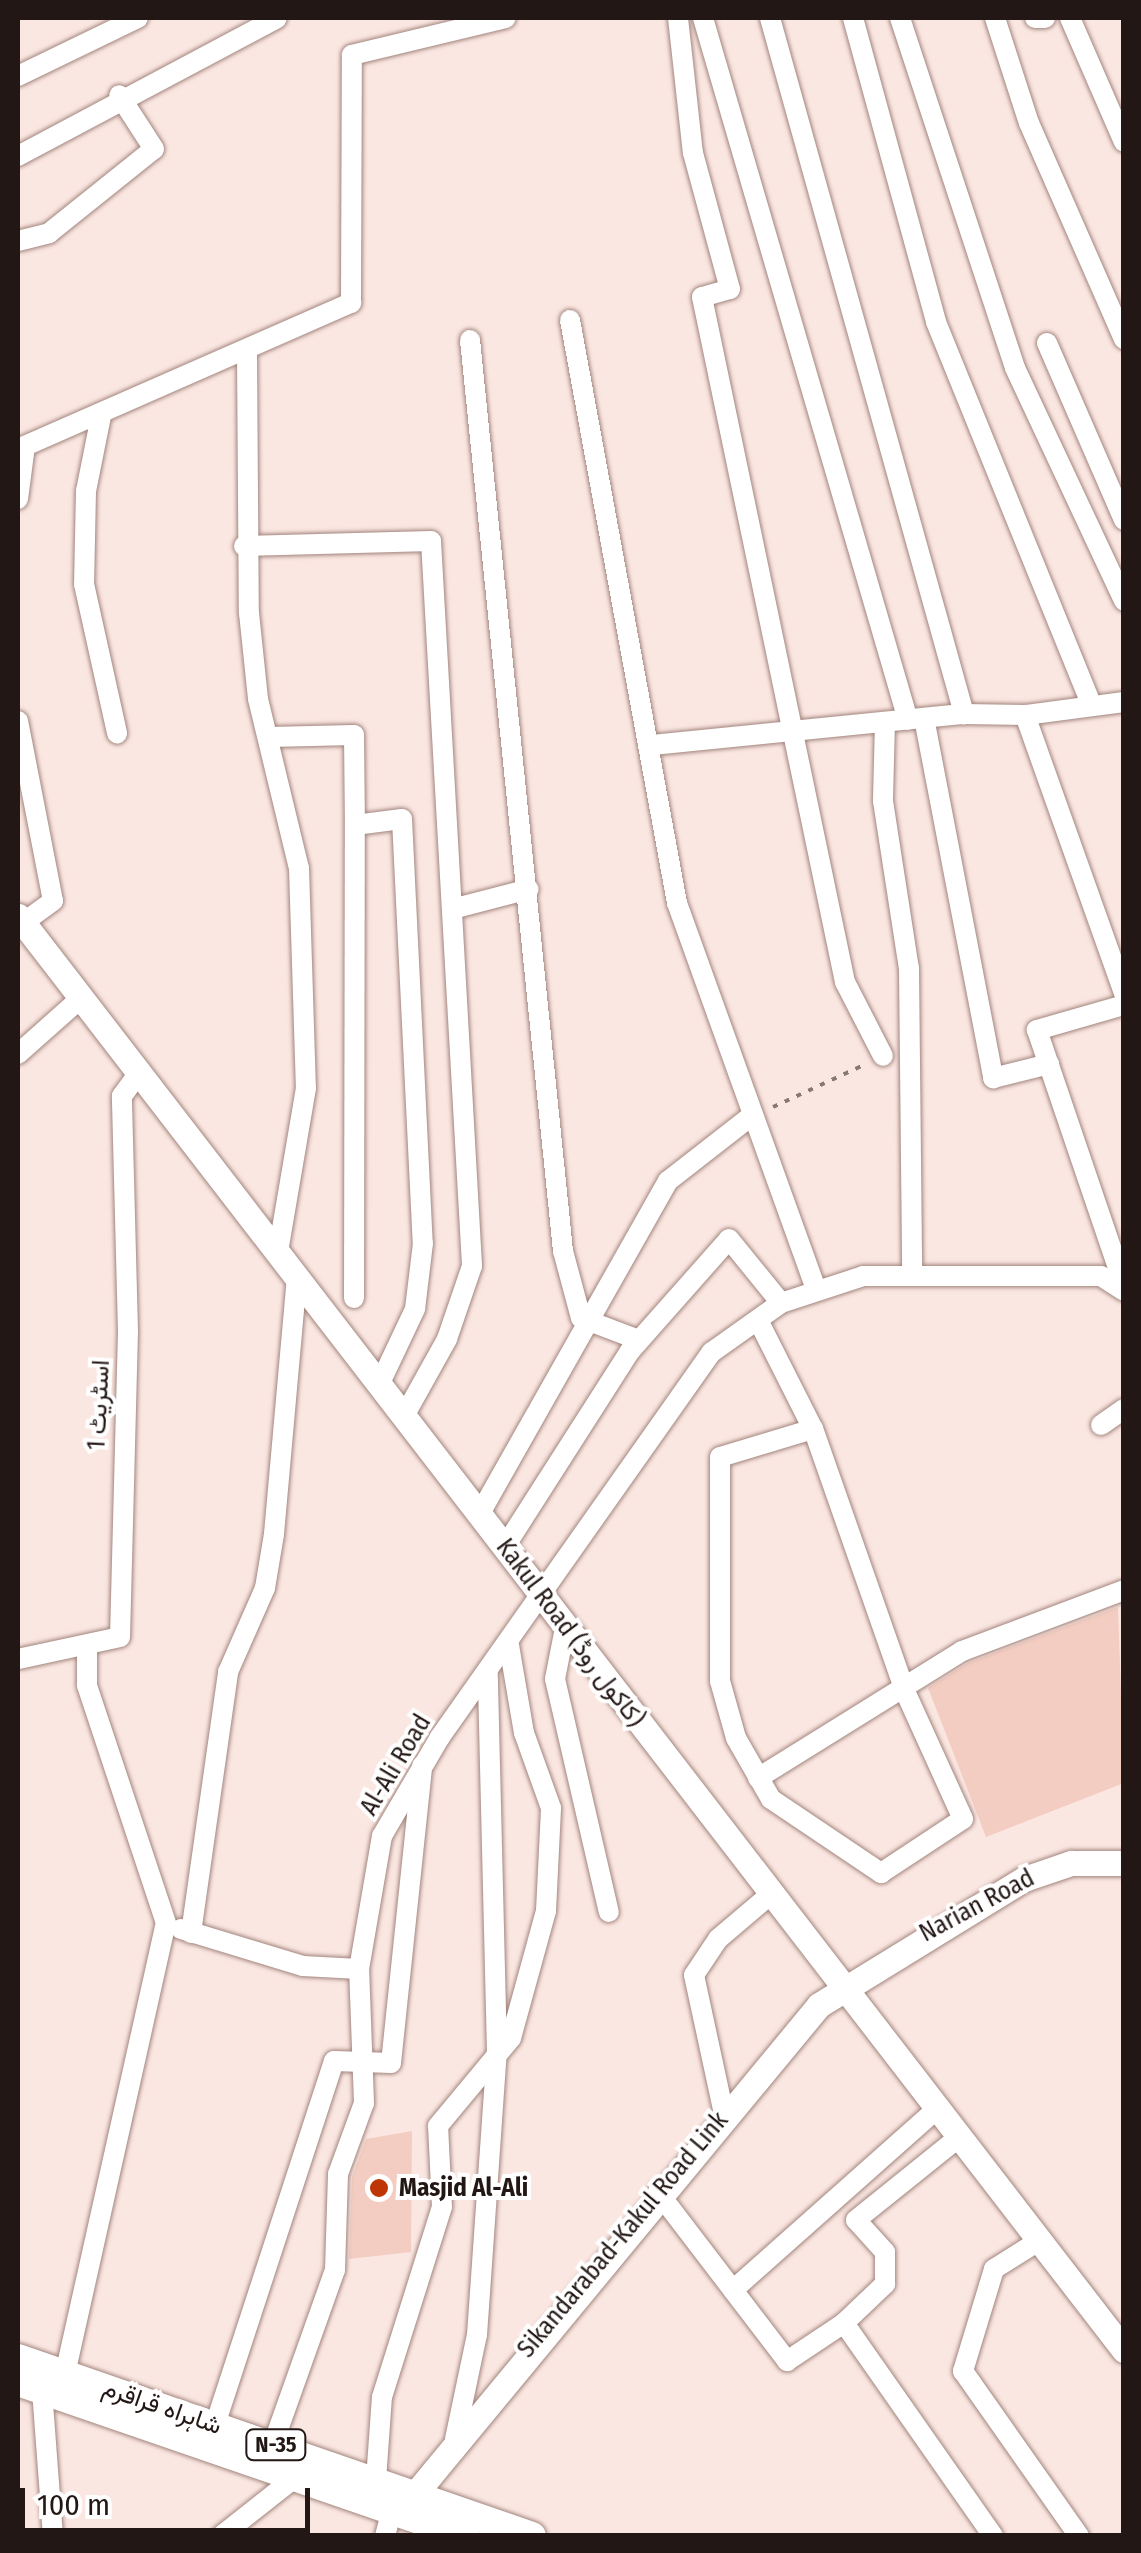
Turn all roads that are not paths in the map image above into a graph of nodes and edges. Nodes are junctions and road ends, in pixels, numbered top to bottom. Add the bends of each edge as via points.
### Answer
1 (138, 18) edge
2 (277, 18) edge
3 (506, 18) edge
4 (678, 18) edge
5 (703, 18) edge
6 (770, 18) edge
7 (854, 18) edge
8 (900, 18) edge
9 (995, 18) edge
10 (1035, 18) edge
11 (1045, 18) edge
12 (1070, 18) edge
13 (18, 76) edge
14 (119, 95) junction
15 (1124, 142) edge
16 (18, 156) edge
17 (18, 241) edge
18 (570, 320) dead end
19 (1124, 339) edge
20 (470, 340) dead end
21 (1047, 343) dead end
22 (248, 352) junction
23 (101, 416) junction
24 (22, 447) edge
25 (18, 498) edge
26 (1124, 520) edge
27 (244, 546) junction
28 (1124, 601) edge
29 (1124, 702) edge
30 (1091, 704) junction
31 (964, 714) junction
32 (1025, 715) junction
33 (916, 719) junction
34 (18, 721) edge
35 (885, 722) junction
36 (798, 731) junction
37 (118, 733) dead end
38 (268, 737) junction
39 (652, 745) junction
40 (355, 825) junction
41 (528, 889) junction
42 (456, 908) junction
43 (20, 920) edge
44 (1124, 993) edge
45 (81, 998) junction
46 (1124, 1005) edge
47 (18, 1054) edge
48 (883, 1056) road end
49 (1048, 1064) junction
50 (138, 1074) junction
51 (750, 1117) junction
52 (278, 1252) junction
53 (296, 1276) junction
54 (912, 1276) junction
55 (815, 1287) junction
56 (1124, 1288) edge
57 (354, 1298) dead end
58 (781, 1304) junction
59 (758, 1320) junction
60 (593, 1322) junction
61 (639, 1340) junction
62 (380, 1385) junction
63 (1124, 1409) edge
64 (403, 1418) junction
65 (1101, 1426) dead end
66 (813, 1429) junction
67 (479, 1515) junction
68 (504, 1548) junction
69 (1124, 1590) edge
70 (544, 1601) junction
71 (564, 1628) junction
72 (87, 1646) junction
73 (509, 1646) junction
74 (18, 1657) edge
75 (488, 1672) junction
76 (905, 1692) junction
77 (423, 1764) junction
78 (758, 1778) junction
79 (1124, 1863) edge
80 (771, 1894) junction
81 (610, 1912) dead end
82 (166, 1922) junction
83 (191, 1933) junction
84 (358, 1968) junction
85 (842, 1985) junction
86 (496, 2059) junction
87 (368, 2065) junction
88 (936, 2110) junction
89 (724, 2114) junction
90 (958, 2138) junction
91 (658, 2192) junction
92 (1037, 2242) junction
93 (733, 2290) junction
94 (844, 2322) junction
95 (1124, 2350) edge
96 (18, 2358) edge
97 (41, 2382) edge
98 (216, 2424) junction
99 (456, 2439) junction
100 (273, 2444) junction
101 (297, 2476) junction
102 (376, 2480) junction
103 (398, 2513) edge
104 (53, 2536) edge
105 (222, 2536) edge
106 (466, 2536) edge
107 (532, 2536) edge
108 (992, 2536) edge
109 (1079, 2536) edge

1 - 13 street
2 - 14 street
3 - 22 street via 352,55 351,303
4 - 36 street via 694,153 730,290 702,297
5 - 33 street
6 - 31 street
7 - 30 street via 936,322
8 - 28 street via 1015,368
9 - 19 street via 1029,123
10 - 11 street
12 - 15 street
14 - 16 street
14 - 17 street via 154,149 49,233
18 - 39 street
20 - 41 street
21 - 26 street
22 - 23 street
22 - 27 street
23 - 24 street
23 - 37 street via 86,491 84,584
24 - 25 street
27 - 38 street
27 - 42 street via 431,542
29 - 30 street
30 - 32 street
31 - 32 street
31 - 33 street
32 - 44 street
33 - 35 street
33 - 49 street via 993,1078
34 - 43 street via 53,900
35 - 36 street
35 - 54 street via 883,801 909,968
36 - 39 street
36 - 48 street via 845,982
38 - 40 street via 354,734
38 - 52 street via 300,868 306,1088
39 - 51 street via 677,903
40 - 57 street
40 - 62 street via 402,819 423,1243 415,1309
41 - 42 street
41 - 60 street via 564,1251 581,1318
42 - 64 street via 472,1266 447,1338
43 - 45 main road, Kakul Road (کاکول روڈ)
45 - 47 street
45 - 50 main road, Kakul Road (کاکول روڈ)
46 - 49 street via 1038,1030
49 - 56 street
50 - 52 main road, Kakul Road (کاکول روڈ)
50 - 72 street, اسٹریٹ 1 via 122,1096 128,1331 120,1637
51 - 55 street
51 - 60 street via 668,1181
52 - 53 main road, Kakul Road (کاکول روڈ)
53 - 62 main road, Kakul Road (کاکول روڈ)
53 - 83 street via 266,1588 228,1672
54 - 55 street
54 - 56 street via 1102,1276
55 - 58 street, Al-Ali Road
58 - 59 street, Al-Ali Road
58 - 61 street via 729,1240
59 - 66 street
59 - 70 street, Al-Ali Road via 712,1352
60 - 61 street
60 - 67 street
61 - 68 street
62 - 64 main road, Kakul Road (کاکول روڈ)
63 - 65 street
64 - 67 main road, Kakul Road (کاکول روڈ)
66 - 76 street
66 - 78 street via 720,1457 720,1681
67 - 68 main road, Kakul Road (کاکول روڈ)
68 - 70 main road, Kakul Road (کاکول روڈ)
69 - 76 street via 962,1652
70 - 71 main road, Kakul Road (کاکول روڈ)
70 - 73 street, Al-Ali Road
71 - 80 main road, Kakul Road (کاکول روڈ)
71 - 81 street via 555,1679
72 - 74 street, اسٹریٹ 1
72 - 82 street via 87,1685
73 - 75 street, Al-Ali Road
73 - 86 street via 524,1733 551,1808 546,1911 511,2038
75 - 77 street, Al-Ali Road
75 - 86 street
76 - 78 street
76 - 78 street via 964,1819 881,1874 771,1799
77 - 84 street, Al-Ali Road via 382,1836
77 - 87 street via 391,2064
79 - 85 main road, Narian Road via 1070,1863 1024,1879
80 - 85 main road, Kakul Road (کاکول روڈ)
80 - 89 street via 718,1939 694,1975
82 - 83 street
82 - 97 street
83 - 84 street via 303,1966
84 - 87 street, Al-Ali Road
85 - 88 main road, Kakul Road (کاکول روڈ)
85 - 89 main road, Sikandarabad-Kakul Road Link
86 - 99 street via 477,2335
86 - 102 street via 438,2126 442,2207 382,2397
87 - 98 street via 334,2061
87 - 100 street, Al-Ali Road via 364,2103 338,2174 335,2270
88 - 90 main road, Kakul Road (کاکول روڈ)
88 - 93 street
89 - 91 main road, Sikandarabad-Kakul Road Link
90 - 92 main road, Kakul Road (کاکول روڈ)
90 - 94 street via 856,2220 885,2252 885,2284
91 - 93 street
91 - 99 main road, Sikandarabad-Kakul Road Link
92 - 95 main road, Kakul Road (کاکول روڈ)
92 - 109 street via 994,2269 964,2371
93 - 94 street via 786,2361
94 - 108 street
96 - 97 highway, شاہراہ قراقرم / N-35
97 - 98 highway, شاہراہ قراقرم / N-35
97 - 101 highway, شاہراہ قراقرم / N-35
97 - 104 street
98 - 100 highway, شاہراہ قراقرم / N-35
99 - 103 main road, Sikandarabad-Kakul Road Link
100 - 102 highway, شاہراہ قراقرم / N-35
101 - 103 highway, شاہراہ قراقرم / N-35
101 - 105 street
102 - 103 highway, شاہراہ قراقرم / N-35
103 - 106 highway, شاہراہ قراقرم / N-35
103 - 107 highway, شاہراہ قراقرم / N-35

